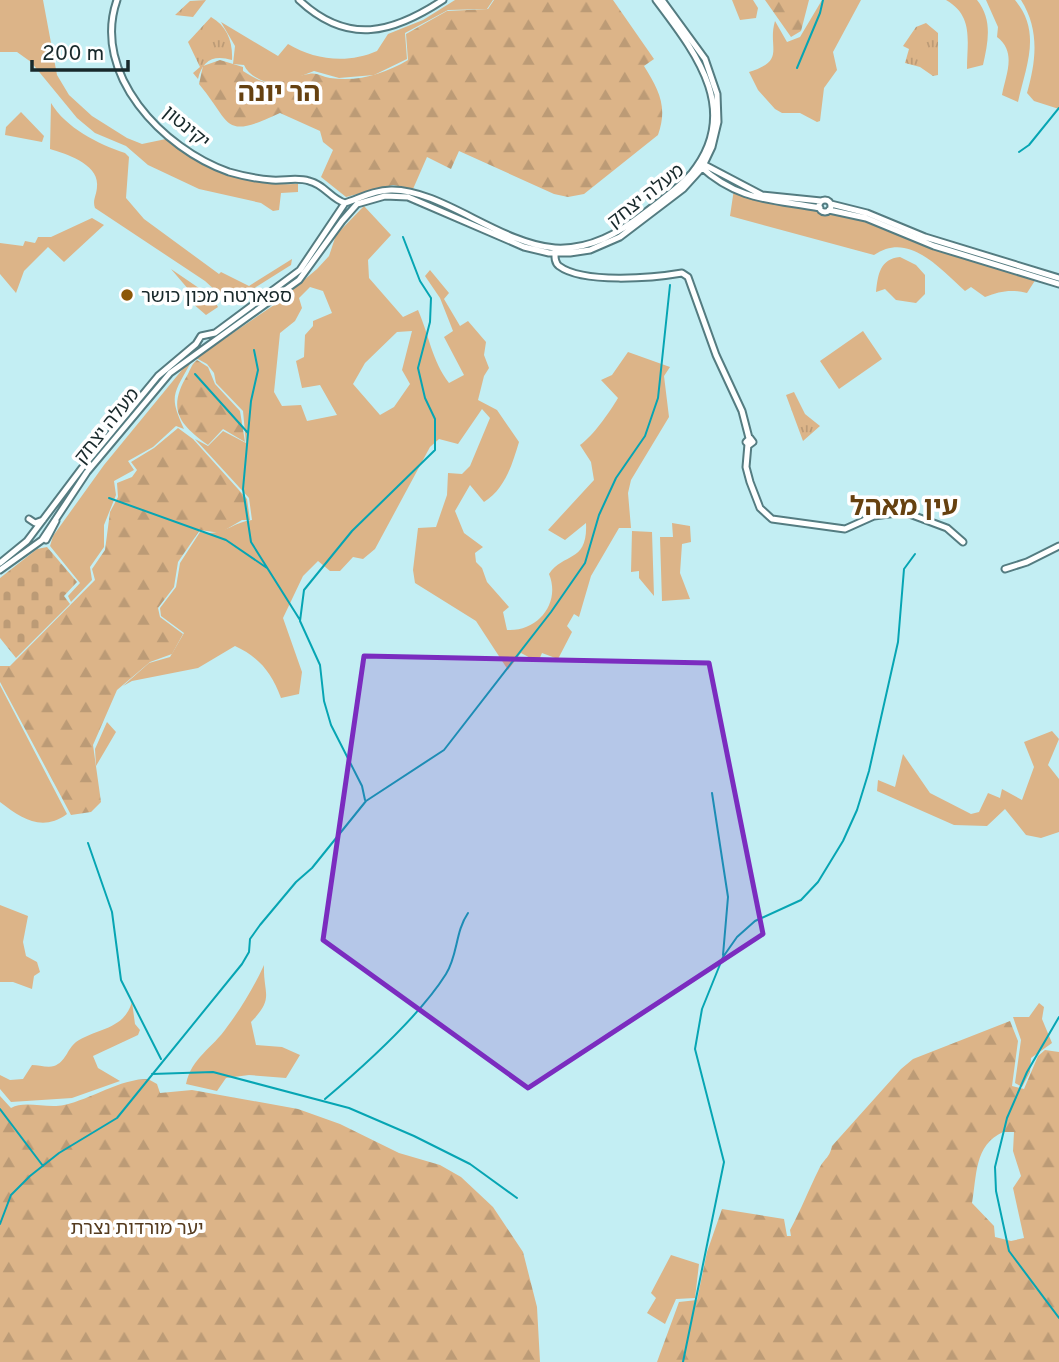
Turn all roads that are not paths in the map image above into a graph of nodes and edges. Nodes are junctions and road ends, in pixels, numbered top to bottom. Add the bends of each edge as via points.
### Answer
1 (117, 0) edge
2 (299, 0) edge
3 (443, 0) edge
4 (656, 0) edge
5 (663, 0) edge
6 (710, 154) junction
7 (702, 165) junction
8 (714, 172) junction
9 (696, 176) junction
10 (821, 205) junction
11 (343, 206) junction
12 (830, 207) junction
13 (349, 213) junction
14 (555, 251) junction
15 (1059, 278) edge
16 (1059, 284) edge
17 (208, 335) junction
18 (199, 339) junction
19 (209, 346) junction
20 (76, 488) junction
21 (29, 519) dead end
22 (46, 519) junction
23 (37, 529) junction
24 (30, 536) junction
25 (44, 536) junction
26 (38, 542) junction
27 (963, 542) dead end
28 (1059, 546) edge
29 (0, 563) edge
30 (1005, 569) dead end
31 (0, 572) edge

1 - 11 street, יקינטון via 110,32 117,68 134,98 168,134 192,154 231,172 271,180 308,180
2 - 3 street via 326,20 360,30 396,26
4 - 7 street, מעלה יצחק via 697,57 708,81 712,121
5 - 6 street, מעלה יצחק via 714,79 718,122
6 - 7 street, מעלה יצחק
6 - 8 street
7 - 8 street
7 - 9 street, מעלה יצחק
7 - 14 street, מעלה יצחק via 623,229 589,244
8 - 9 street
8 - 10 street via 761,200
9 - 14 street, מעלה יצחק via 620,237 590,250
10 - 12 street
10 - 12 street via 827,200
11 - 13 street
11 - 13 street via 352,206
11 - 14 street, מעלה יצחק via 384,191 410,192
11 - 17 street via 295,276
12 - 15 street via 876,216 925,237
12 - 16 street via 934,246
13 - 14 street, מעלה יצחק via 375,198 408,197 516,244
13 - 19 street, מעלה יצחק via 299,280
14 - 27 street via 560,267 614,279 682,273 688,277 741,411 750,482 760,508 772,519 845,529 874,516 904,512 947,528
17 - 18 street, מעלה יצחק
17 - 19 street
18 - 19 street via 200,345
18 - 22 street, מעלה יצחק via 158,376
19 - 20 street, מעלה יצחק via 163,380
20 - 25 street, מעלה יצחק
20 - 31 street via 44,543
21 - 22 street via 37,523
22 - 23 street, מעלה יצחק
23 - 24 street, מעלה יצחק
23 - 25 street
24 - 26 street
24 - 29 street
25 - 26 street, מעלה יצחק
26 - 31 street
28 - 30 street

